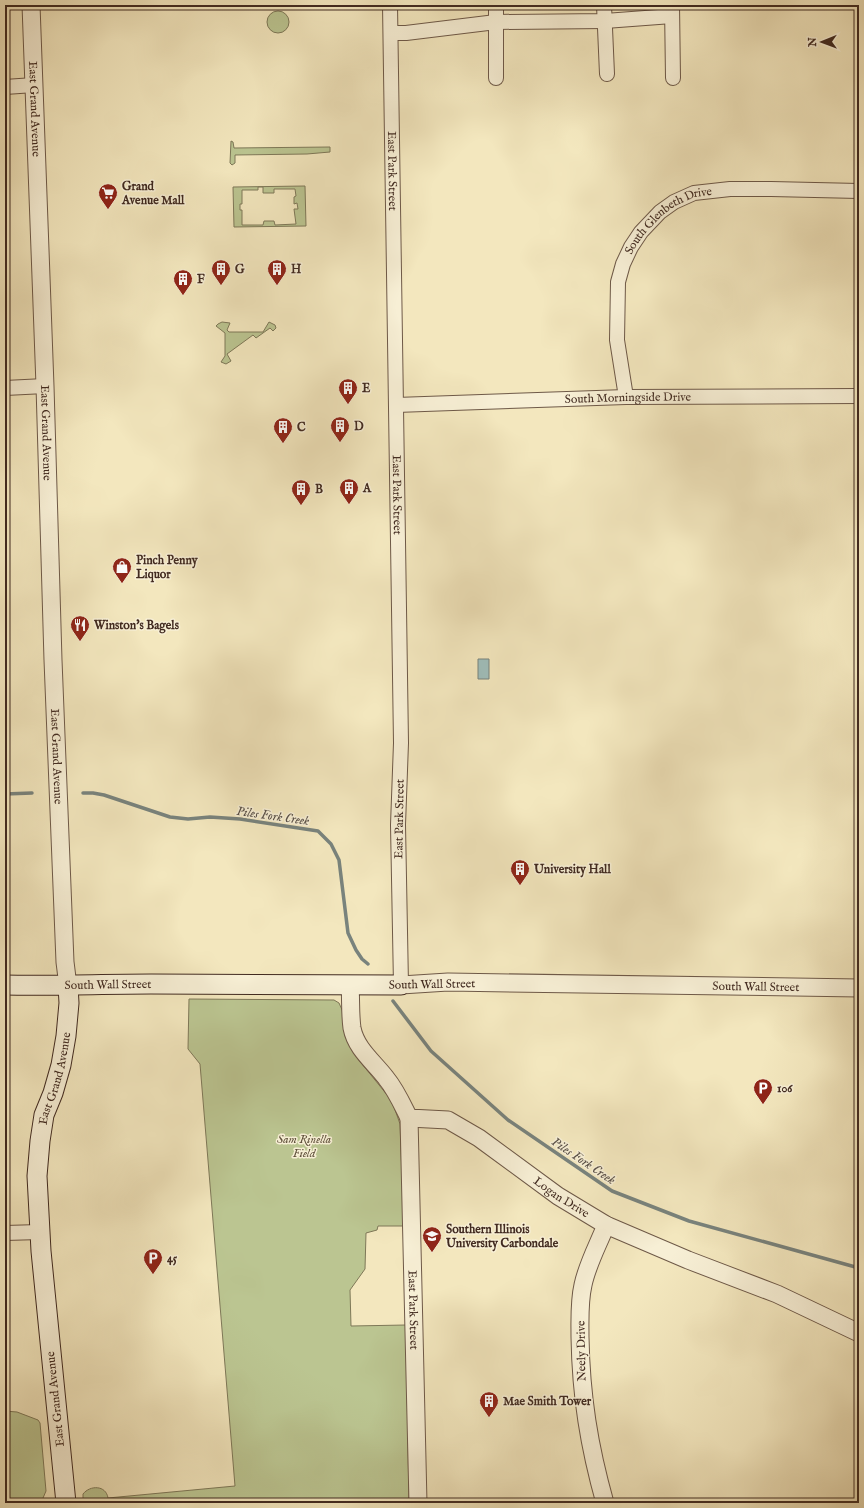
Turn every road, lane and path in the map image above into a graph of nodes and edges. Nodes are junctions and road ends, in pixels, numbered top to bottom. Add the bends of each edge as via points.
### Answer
1 (31, 5) edge
2 (390, 5) edge
3 (496, 5) edge
4 (604, 5) edge
5 (672, 11) edge
6 (605, 21) junction
7 (496, 22) junction
8 (391, 33) junction
9 (607, 74) dead end
10 (496, 78) dead end
11 (673, 78) dead end
12 (34, 85) junction
13 (5, 87) edge
14 (859, 191) edge
15 (45, 386) junction
16 (5, 388) edge
17 (859, 396) edge
18 (626, 397) junction
19 (396, 405) junction
20 (5, 985) edge
21 (350, 985) junction
22 (401, 985) junction
23 (68, 986) junction
24 (859, 988) edge
25 (409, 1118) junction
26 (606, 1226) junction
27 (40, 1232) junction
28 (5, 1233) edge
29 (859, 1333) edge
30 (66, 1503) edge
31 (418, 1503) edge
32 (605, 1503) edge

1 - 12 street, East Grand Avenue
2 - 8 street, East Park Street
3 - 7 street
4 - 6 street
5 - 6 street
5 - 11 street
6 - 7 street
6 - 9 street
7 - 8 street
7 - 10 street
8 - 19 street, East Park Street
12 - 13 street
12 - 15 street, East Grand Avenue
14 - 18 street, South Glenbeth Drive via 730,189 694,193 660,212 631,247 618,282 617,340
15 - 16 street
15 - 23 street, East Grand Avenue via 53,660
17 - 18 street, South Morningside Drive
18 - 19 street, South Morningside Drive
19 - 22 street, East Park Street via 401,743 398,825
20 - 23 main road, South Wall Street
21 - 22 main road, South Wall Street
21 - 23 main road, South Wall Street
21 - 25 street via 352,1028 355,1036 361,1049 386,1077 400,1098
22 - 24 street, South Wall Street via 448,982
23 - 27 main road, East Grand Avenue via 67,1028 61,1065 44,1115 40,1141 37,1176
25 - 26 street, Logan Drive via 448,1120 479,1138 558,1196
25 - 31 street, East Park Street
26 - 29 street, Logan Drive via 777,1294
26 - 32 street, Neely Drive via 583,1285 580,1317 580,1370 585,1414
27 - 28 street
27 - 30 main road, East Grand Avenue

